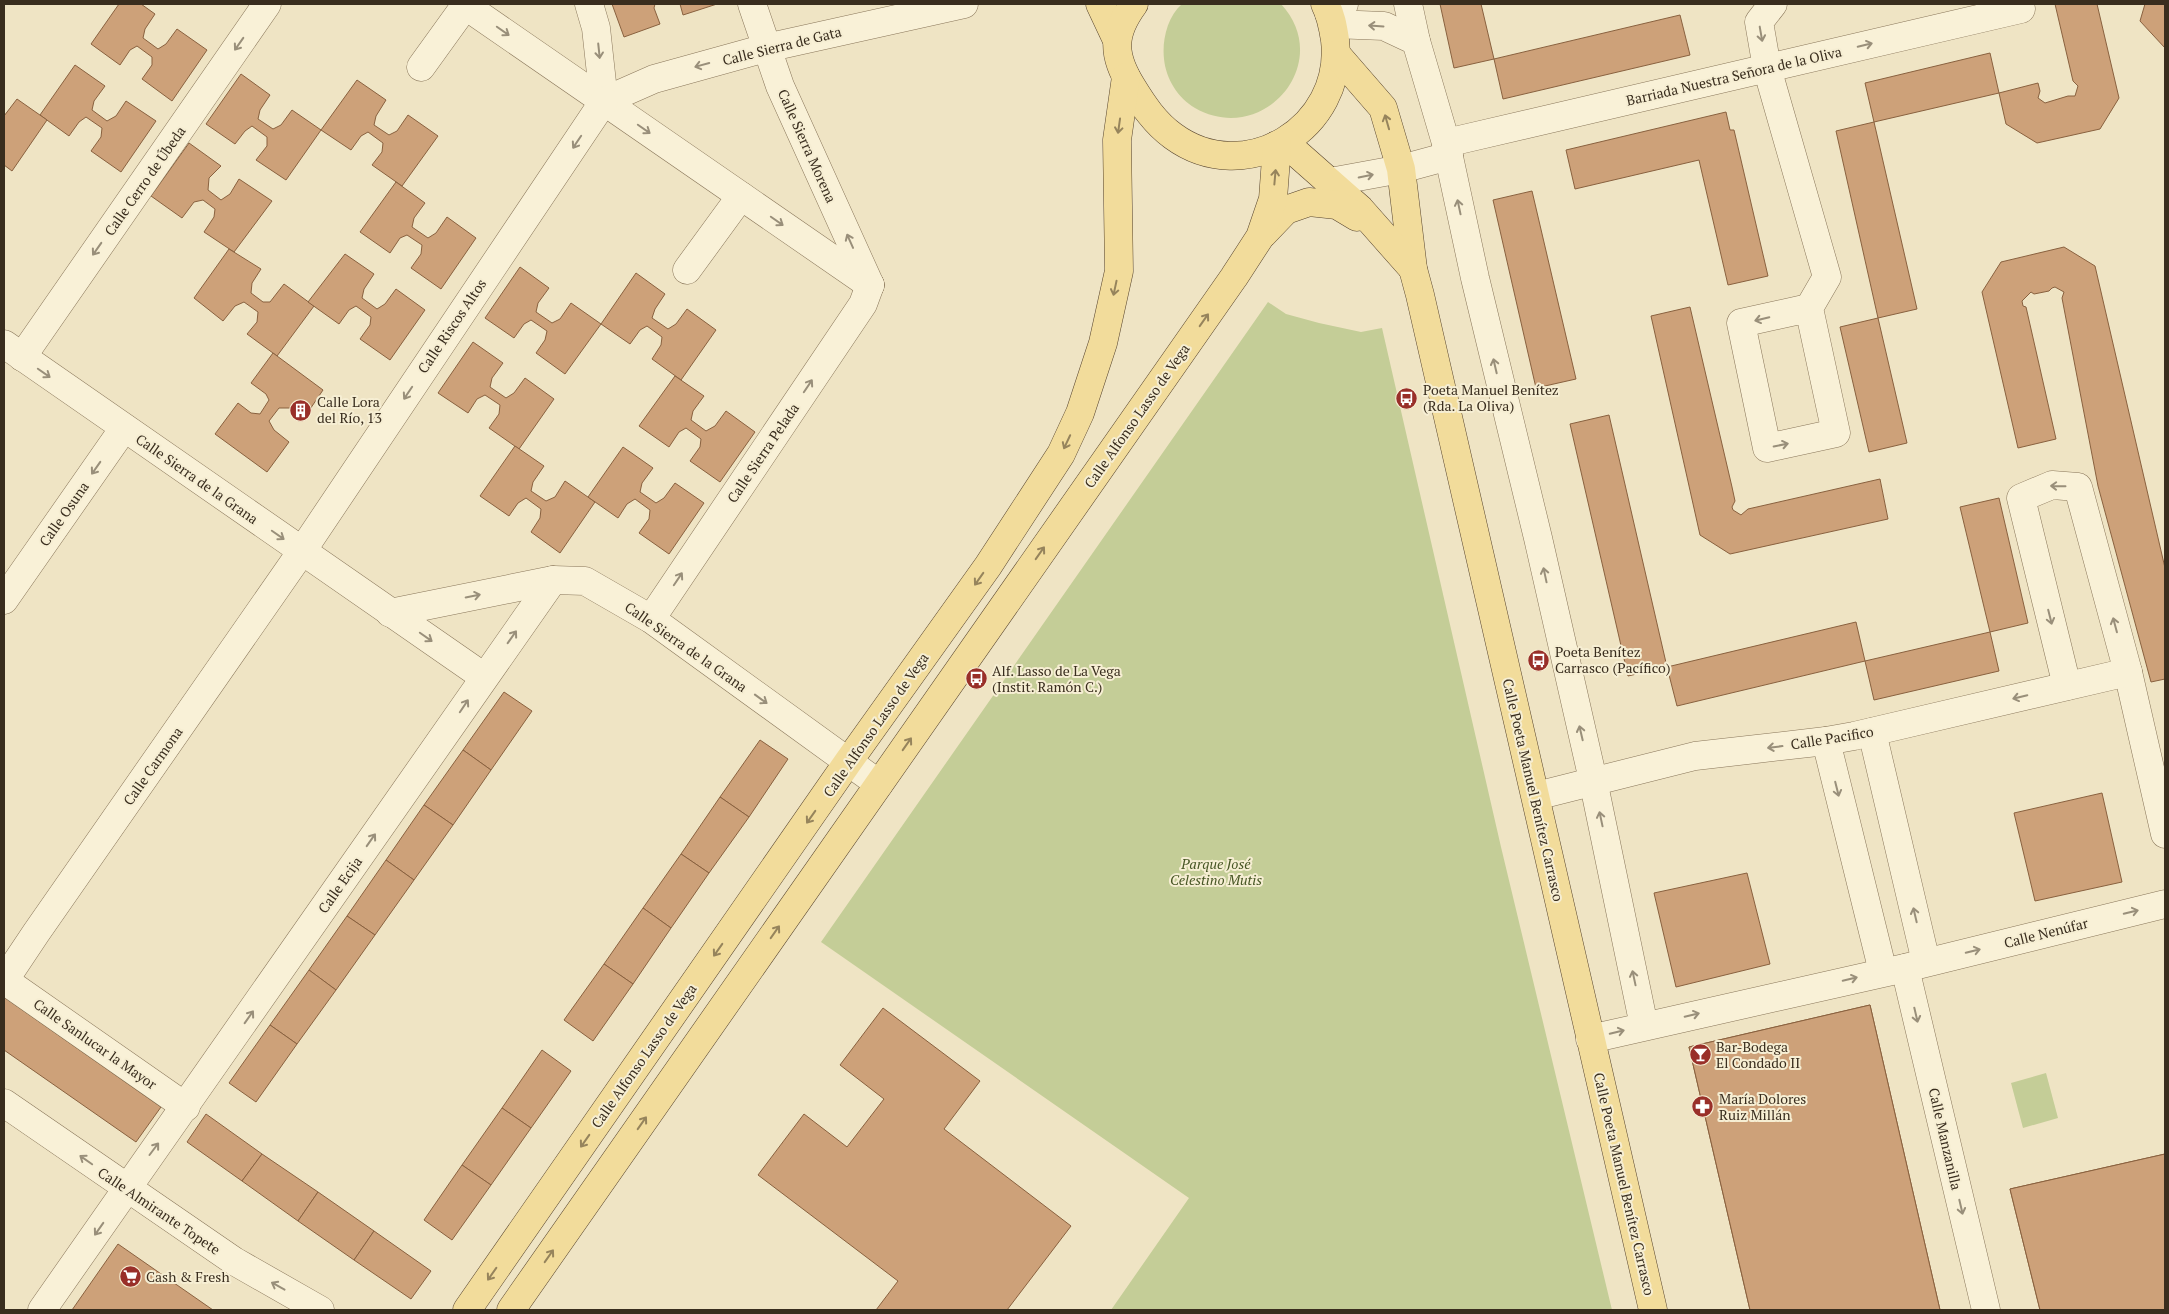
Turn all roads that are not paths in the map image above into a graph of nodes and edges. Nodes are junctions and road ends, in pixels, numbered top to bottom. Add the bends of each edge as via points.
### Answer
1 (267, 4) edge
2 (589, 4) edge
3 (752, 4) edge
4 (964, 4) edge
5 (1100, 4) edge
6 (1134, 4) edge
7 (1408, 4) edge
8 (1773, 4) edge
9 (464, 5) edge
10 (2021, 7) edge
11 (1333, 11) edge
12 (1116, 38) junction
13 (1416, 42) junction
14 (766, 48) junction
15 (1337, 56) junction
16 (421, 67) dead end
17 (1767, 68) junction
18 (1126, 77) junction
19 (604, 101) junction
20 (1281, 144) junction
21 (1447, 150) junction
22 (1401, 169) junction
23 (1330, 182) junction
24 (741, 196) junction
25 (1379, 230) junction
26 (1260, 237) junction
27 (1413, 269) junction
28 (686, 270) dead end
29 (870, 285) junction
30 (1809, 308) junction
31 (13, 351) edge
32 (124, 428) junction
33 (302, 551) junction
34 (553, 580) junction
35 (4, 600) edge
36 (390, 613) junction
37 (651, 619) junction
38 (2128, 672) junction
39 (484, 677) junction
40 (2068, 686) junction
41 (1872, 732) junction
42 (1826, 741) junction
43 (848, 762) junction
44 (1593, 780) junction
45 (879, 784) junction
46 (1536, 796) junction
47 (2165, 834) edge
48 (2165, 904) edge
49 (1904, 967) junction
50 (4, 980) edge
51 (1644, 1026) junction
52 (1590, 1039) junction
53 (4, 1103) edge
54 (186, 1107) junction
55 (126, 1188) junction
56 (42, 1310) edge
57 (320, 1310) edge
58 (467, 1310) edge
59 (511, 1310) edge
60 (1653, 1310) edge
61 (1986, 1310) edge

1 -> 31 street, Calle Cerro de Úbeda
2 -> 19 street via 596,28
3 - 14 street, Calle Sierra Morena
4 - 14 street, Calle Sierra de Gata
5 - 12 main road
6 - 12 main road via 1122,21
7 - 13 street
8 -> 17 street via 1759,22
9 - 16 street
9 -> 19 street
17 -> 10 street, Barriada Nuestra Señora de la Oliva
13 -> 11 street via 1384,26
11 - 15 main road
12 - 18 main road via 1117,52
13 - 21 street
14 -> 19 street, Calle Sierra de Gata via 654,78
29 -> 14 street, Calle Sierra Morena
15 - 20 main road via 1330,88 1323,102 1303,128
22 -> 15 main road, Calle Poeta Manuel Benítez Carrasco via 1383,108
17 - 21 street, Barriada Nuestra Señora de la Oliva
17 - 30 street via 1827,278
18 - 20 main road via 1155,120 1194,148 1230,155 1254,153
18 -> 43 main road, Calle Alfonso Lasso de Vega via 1117,140 1119,271 1103,342 1080,413 1061,454 988,566
19 -> 24 street
19 -> 33 street, Calle Riscos Altos
20 - 23 main road, Calle Poeta Manuel Benítez Carrasco
26 -> 20 main road, Calle Alfonso Lasso de Vega via 1273,199
21 - 22 street, Barriada Nuestra Señora de la Oliva
44 -> 21 street via 1474,278
23 -> 22 street, Barriada Nuestra Señora de la Oliva
22 - 27 main road, Calle Poeta Manuel Benítez Carrasco
23 - 25 main road, Calle Poeta Manuel Benítez Carrasco
24 - 28 street
24 -> 29 street
25 - 26 main road via 1336,205 1309,202 1286,210
25 - 27 main road, Calle Poeta Manuel Benítez Carrasco
45 -> 26 main road, Calle Alfonso Lasso de Vega
27 - 46 main road, Calle Poeta Manuel Benítez Carrasco
37 -> 29 street, Calle Sierra Pelada via 863,304
30 -> 30 street via 1740,324 1767,448 1836,433
31 -> 32 street, Calle Sierra de la Grana
32 -> 33 street, Calle Sierra de la Grana
32 -> 35 street, Calle Osuna
33 - 36 street, Calle Sierra de la Grana
33 - 50 street, Calle Carmona
36 -> 34 street, Calle Sierra de la Grana
34 - 37 street, Calle Sierra de la Grana via 585,581
39 -> 34 street, Calle Ecija
36 -> 39 street, Calle Sierra de la Grana
37 -> 43 street, Calle Sierra de la Grana
38 - 40 street, Calle Pacifico
38 -> 40 street via 2078,487 2052,486 2021,498
38 - 47 street
54 -> 39 street, Calle Ecija
40 -> 41 street, Calle Pacifico
41 - 42 street, Calle Pacifico
49 -> 41 street, Calle Manzanilla
42 -> 44 street, Calle Pacifico via 1694,756
42 -> 49 street, Calle Manzanilla
43 - 45 street
43 -> 58 main road, Calle Alfonso Lasso de Vega
44 - 46 street, Calle Pacifico
51 -> 44 street
59 -> 45 main road, Calle Alfonso Lasso de Vega
46 - 52 main road, Calle Poeta Manuel Benítez Carrasco
49 -> 48 street, Calle Nenúfar
51 -> 49 street, Calle Nenúfar
49 -> 61 street, Calle Manzanilla
50 - 54 street, Calle Sanlucar la Mayor
52 -> 51 street, Calle Nenúfar
52 - 60 main road, Calle Poeta Manuel Benítez Carrasco
55 -> 53 street, Calle Almirante Topete
55 -> 54 street, Calle Ecija
55 -> 56 street, Calle Ecija
57 -> 55 street, Calle Almirante Topete via 234,1261

